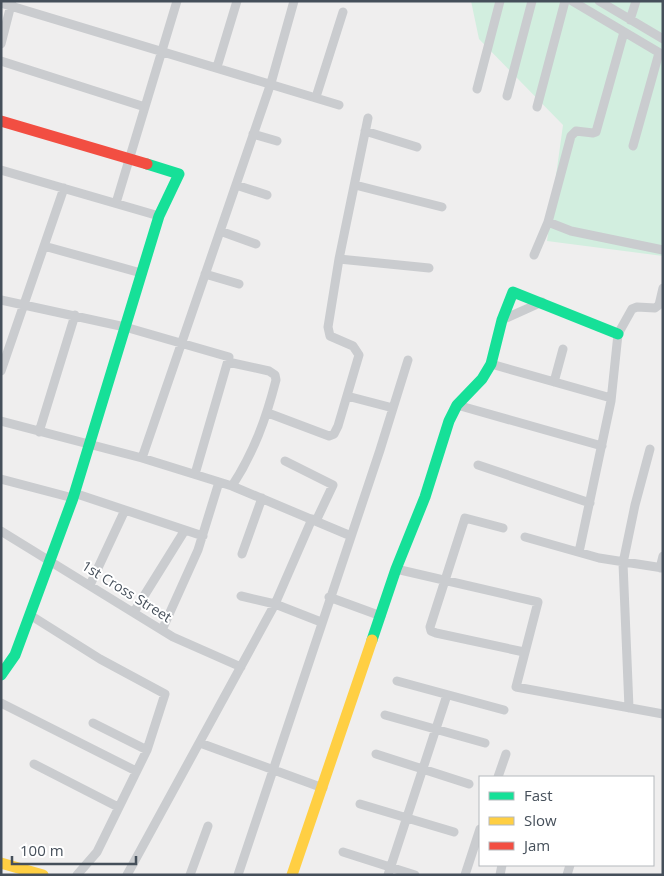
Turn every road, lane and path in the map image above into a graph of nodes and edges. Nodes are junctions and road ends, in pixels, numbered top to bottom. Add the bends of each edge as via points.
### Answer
1 (177, 1) edge
2 (237, 1) edge
3 (294, 1) edge
4 (500, 1) edge
5 (532, 1) edge
6 (565, 1) edge
7 (572, 1) edge
8 (599, 1) edge
9 (636, 1) edge
10 (1, 3) edge
11 (12, 3) edge
12 (343, 12) dead end
13 (630, 20) junction
14 (641, 26) junction
15 (624, 32) junction
16 (663, 39) edge
17 (637, 40) junction
18 (1, 44) edge
19 (161, 50) junction
20 (661, 54) edge
21 (1, 61) edge
22 (217, 67) junction
23 (271, 83) junction
24 (476, 89) dead end
25 (507, 96) dead end
26 (316, 97) junction
27 (339, 105) dead end
28 (145, 107) junction
29 (537, 107) dead end
30 (368, 118) dead end
31 (1, 121) edge
32 (365, 132) junction
33 (253, 134) junction
34 (277, 142) dead end
35 (633, 146) dead end
36 (417, 147) dead end
37 (129, 159) junction
38 (1, 170) edge
39 (236, 185) junction
40 (355, 185) junction
41 (64, 188) junction
42 (267, 196) dead end
43 (116, 203) junction
44 (442, 207) dead end
45 (159, 216) junction
46 (548, 222) junction
47 (220, 231) junction
48 (256, 244) dead end
49 (44, 246) junction
50 (663, 250) edge
51 (534, 255) dead end
52 (338, 259) junction
53 (429, 268) dead end
54 (141, 273) junction
55 (205, 274) junction
56 (239, 284) dead end
57 (663, 288) edge
58 (1, 300) edge
59 (542, 302) junction
60 (24, 305) junction
61 (75, 315) junction
62 (502, 320) junction
63 (125, 327) junction
64 (618, 334) junction
65 (182, 341) junction
66 (562, 349) dead end
67 (408, 360) dead end
68 (228, 362) junction
69 (491, 364) junction
70 (1, 371) edge
71 (554, 382) junction
72 (347, 396) junction
73 (611, 398) junction
74 (457, 405) junction
75 (393, 408) junction
76 (268, 413) junction
77 (1, 421) edge
78 (39, 432) junction
79 (88, 444) junction
80 (602, 446) junction
81 (650, 449) dead end
82 (142, 458) junction
83 (285, 461) dead end
84 (478, 465) dead end
85 (195, 474) junction
86 (1, 479) edge
87 (219, 482) junction
88 (232, 486) junction
89 (74, 496) junction
90 (262, 498) junction
91 (590, 504) junction
92 (125, 510) junction
93 (314, 520) junction
94 (503, 528) dead end
95 (185, 530) junction
96 (1, 531) edge
97 (203, 536) junction
98 (351, 536) junction
99 (525, 537) dead end
100 (579, 552) junction
101 (242, 554) dead end
102 (663, 556) edge
103 (50, 560) junction
104 (624, 563) junction
105 (661, 568) edge
106 (396, 569) junction
107 (446, 581) junction
108 (90, 585) junction
109 (240, 596) dead end
110 (329, 598) junction
111 (275, 604) junction
112 (134, 612) junction
113 (30, 615) junction
114 (381, 616) junction
115 (321, 622) junction
116 (162, 630) junction
117 (524, 652) junction
118 (241, 667) junction
119 (1, 675) edge
120 (397, 681) dead end
121 (448, 695) junction
122 (1, 704) edge
123 (629, 708) junction
124 (504, 710) dead end
125 (663, 714) edge
126 (384, 715) dead end
127 (93, 722) dead end
128 (436, 730) junction
129 (200, 743) junction
130 (485, 743) dead end
131 (147, 750) junction
132 (376, 754) dead end
133 (506, 754) dead end
134 (34, 764) dead end
135 (424, 768) junction
136 (273, 769) junction
137 (136, 771) junction
138 (498, 776) edge
139 (469, 784) dead end
140 (323, 788) junction
141 (360, 804) dead end
142 (118, 806) junction
143 (407, 818) junction
144 (208, 826) dead end
145 (454, 832) dead end
146 (479, 832) edge
147 (343, 852) dead end
148 (1, 863) edge
149 (389, 871) edge
150 (43, 875) edge
151 (77, 875) edge
152 (127, 875) edge
153 (190, 875) edge
154 (238, 875) edge
155 (292, 875) edge
156 (415, 875) edge
157 (465, 875) edge

1 - 19 street
2 - 22 street
3 - 23 street
4 - 24 street
5 - 25 street
6 - 29 street
7 - 15 street
8 - 13 street
9 - 13 street
10 - 11 street
11 - 18 street
11 - 19 street
12 - 26 street
13 - 14 street
14 - 16 street
14 - 17 street
15 - 17 street
15 - 46 street via 596,132 576,131 571,136
17 - 20 street
19 - 22 street
19 - 28 street
20 - 35 street
21 - 28 street
22 - 23 street
23 - 26 street
23 - 33 street
26 - 27 street
28 - 37 street
30 - 32 street
31 - 37 street
32 - 36 street
32 - 40 street
33 - 34 street
33 - 39 street
37 - 43 street
37 - 45 street via 178,174
38 - 41 street
39 - 42 street
39 - 47 street
40 - 44 street
40 - 52 street
41 - 43 street
41 - 49 street
43 - 45 street
45 - 54 street
46 - 50 street via 570,231 637,240
46 - 51 street
47 - 48 street
47 - 55 street
49 - 54 street
49 - 60 street
52 - 53 street
52 - 72 street via 328,332 332,338 348,343 358,355
54 - 63 street
55 - 56 street
55 - 65 street
57 - 64 street via 659,305 632,309
58 - 60 street
59 - 62 street
59 - 62 street via 513,292
59 - 64 street
60 - 61 street
60 - 70 street
61 - 63 street
61 - 78 street
62 - 69 street
63 - 65 street
63 - 79 street
64 - 73 street
65 - 68 street via 229,357
65 - 82 street
66 - 71 street
67 - 75 street
68 - 76 street via 276,375
68 - 85 street
69 - 71 street
69 - 74 street via 482,379
71 - 73 street
72 - 75 street
72 - 76 street via 338,426 334,434 328,436
73 - 80 street
74 - 80 street
74 - 106 street
75 - 98 street
76 - 88 street via 250,458
77 - 78 street
78 - 79 street
79 - 82 street
79 - 89 street
80 - 91 street
81 - 104 street
82 - 85 street
83 - 93 street via 333,485
84 - 91 street
85 - 87 street
86 - 89 street
87 - 88 street
87 - 97 street
88 - 90 street
89 - 92 street
89 - 103 street
90 - 93 street
90 - 101 street
91 - 100 street
92 - 95 street
92 - 108 street
93 - 98 street
93 - 111 street
94 - 107 street via 465,518
95 - 97 street
95 - 112 street
96 - 103 street, 1st Cross Street
97 - 116 street
98 - 110 street
99 - 100 street
100 - 104 street
102 - 105 street
103 - 108 street, 1st Cross Street
103 - 113 street
104 - 105 street
104 - 123 street
106 - 107 street
106 - 114 street
107 - 117 street via 538,602
107 - 117 street via 431,622 431,631
108 - 112 street, 1st Cross Street
109 - 111 street
110 - 114 street
110 - 115 street
111 - 115 street
111 - 118 street
112 - 116 street, 1st Cross Street
113 - 119 street via 15,655
113 - 131 street via 100,659 165,694
114 - 140 street
115 - 136 street
116 - 118 street, 1st Cross Street
117 - 123 street via 516,687
118 - 129 street
120 - 121 street
121 - 124 street
121 - 128 street
122 - 137 street
123 - 125 street
126 - 128 street
127 - 131 street
128 - 130 street
128 - 135 street
129 - 136 street
129 - 152 street
131 - 137 street
132 - 135 street
133 - 138 street
134 - 142 street
135 - 139 street
135 - 143 street
136 - 140 street
136 - 154 street
137 - 142 street
140 - 155 street
141 - 143 street
142 - 151 street via 96,852
143 - 145 street
143 - 149 street
144 - 153 street
146 - 157 street
147 - 149 street
148 - 150 street
149 - 156 street

